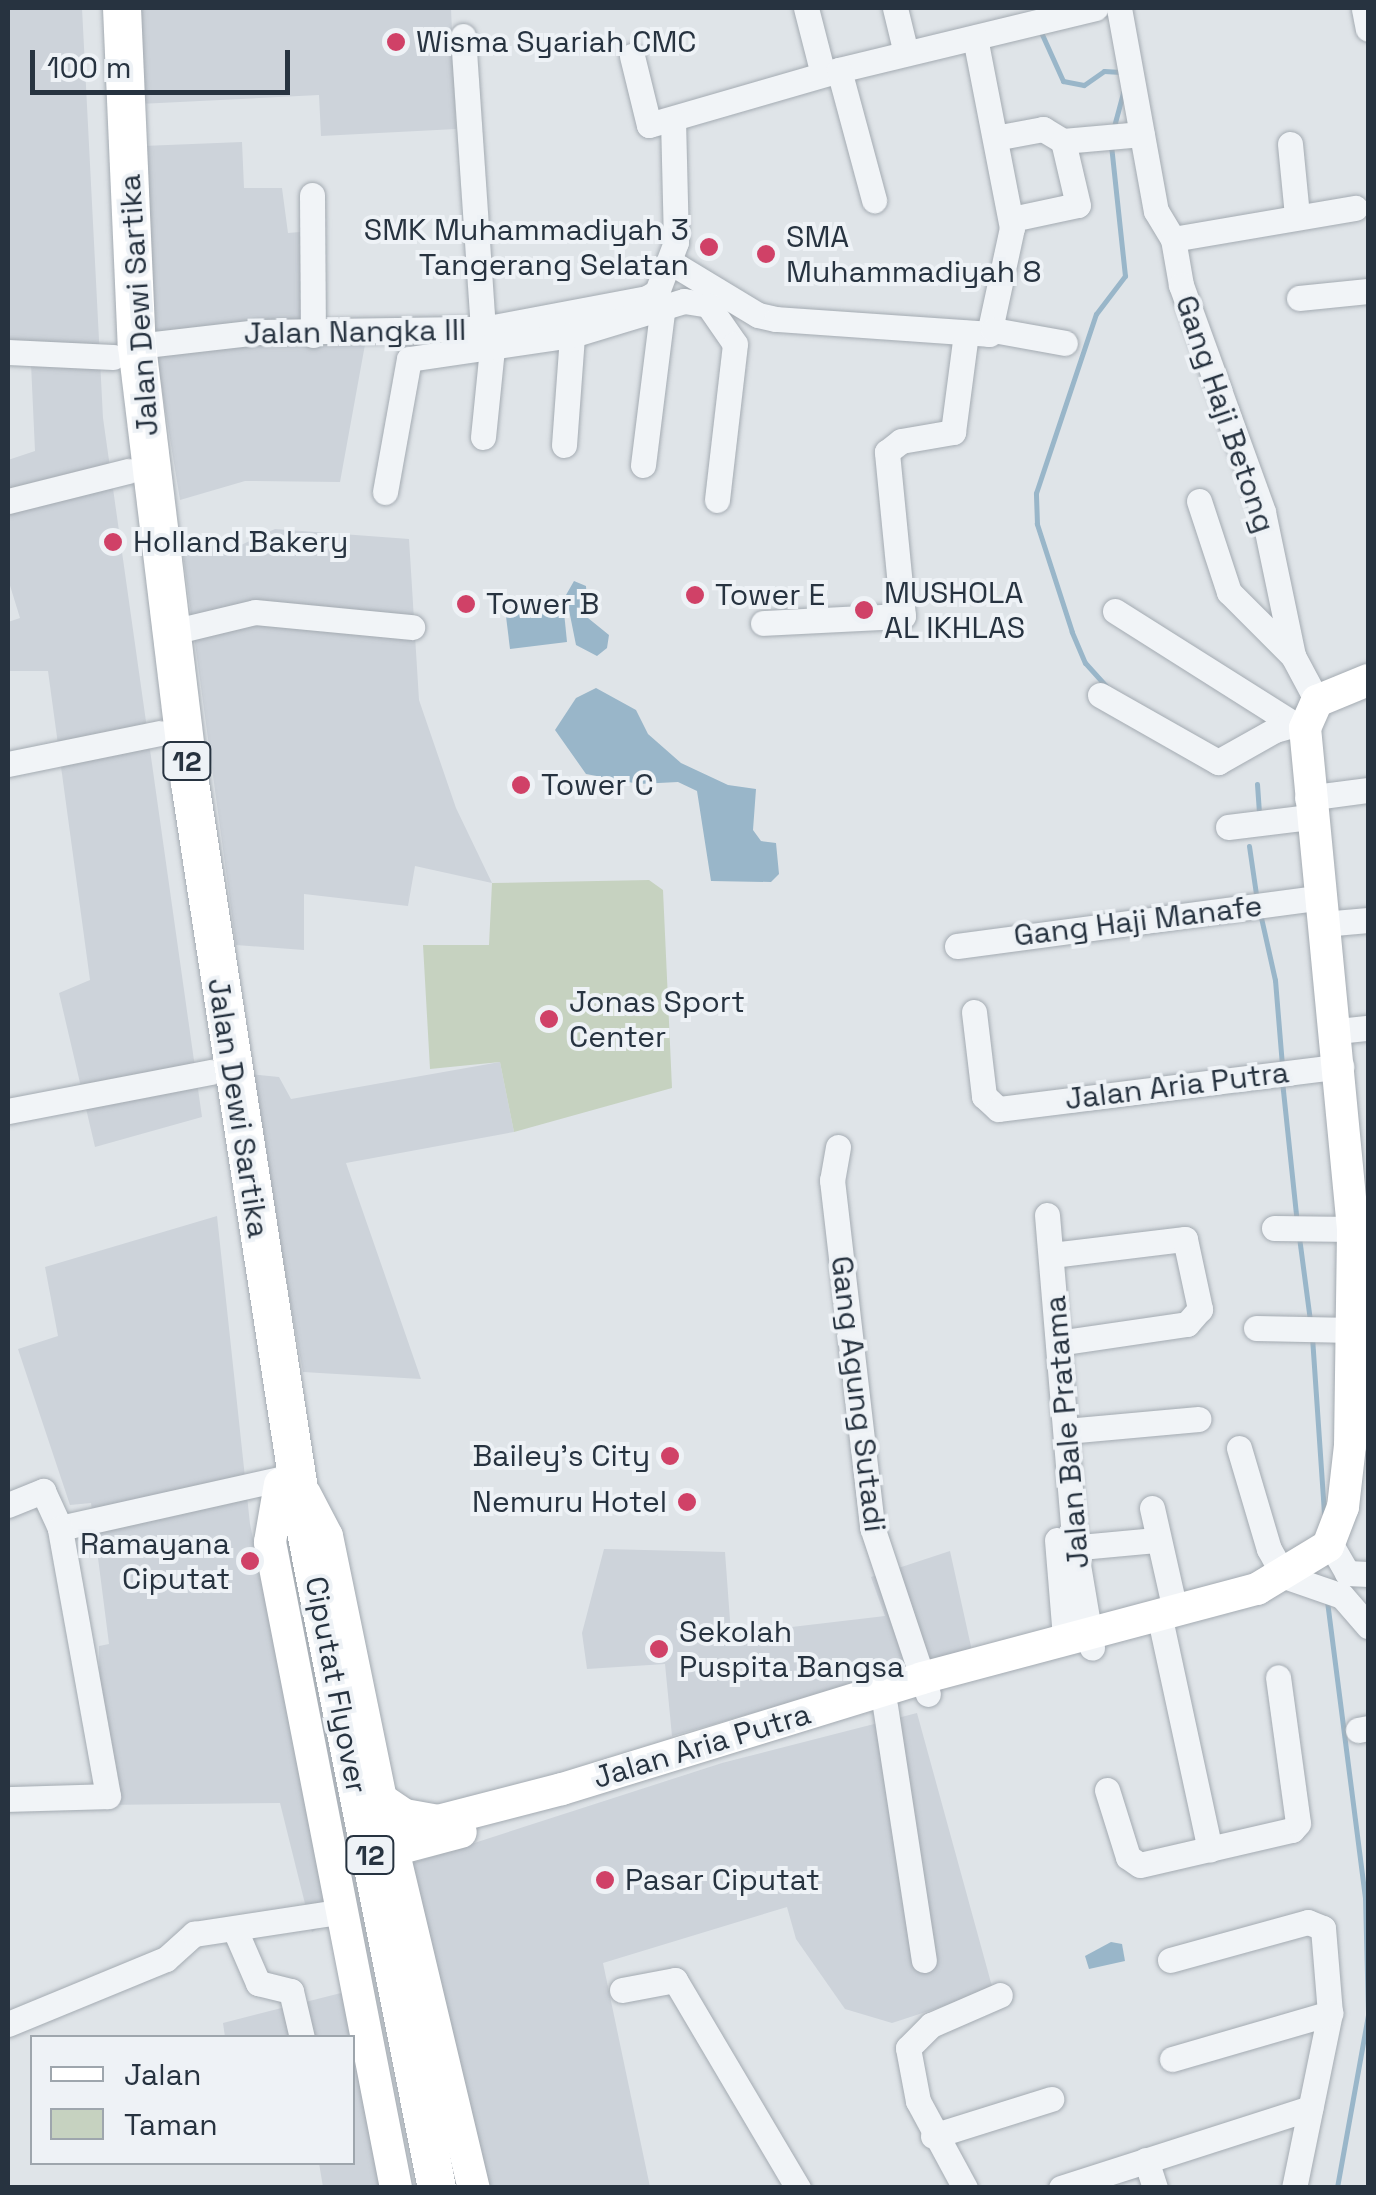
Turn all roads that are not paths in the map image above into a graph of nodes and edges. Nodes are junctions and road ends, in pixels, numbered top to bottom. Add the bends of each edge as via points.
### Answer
1 (96, 8) edge
2 (122, 8) edge
3 (806, 8) edge
4 (895, 8) edge
5 (1118, 8) edge
6 (1082, 9) edge
7 (463, 36) dead end
8 (975, 38) junction
9 (906, 52) junction
10 (632, 56) dead end
11 (831, 72) junction
12 (673, 120) junction
13 (1118, 136) junction
14 (995, 138) junction
15 (1062, 141) junction
16 (1290, 144) dead end
17 (312, 195) dead end
18 (874, 200) dead end
19 (1355, 208) dead end
20 (1297, 215) junction
21 (1012, 219) junction
22 (1173, 239) junction
23 (672, 263) junction
24 (1368, 290) edge
25 (1299, 298) dead end
26 (662, 312) junction
27 (993, 330) junction
28 (966, 333) junction
29 (313, 335) junction
30 (572, 335) junction
31 (488, 338) junction
32 (1064, 343) dead end
33 (8, 352) edge
34 (127, 363) junction
35 (483, 437) dead end
36 (564, 445) dead end
37 (642, 465) dead end
38 (128, 471) junction
39 (384, 492) dead end
40 (716, 500) dead end
41 (1199, 501) dead end
42 (8, 502) edge
43 (1115, 612) dead end
44 (763, 624) dead end
45 (412, 627) dead end
46 (172, 632) junction
47 (1293, 656) junction
48 (1368, 680) edge
49 (1100, 695) dead end
50 (1305, 715) junction
51 (160, 732) junction
52 (8, 764) edge
53 (178, 784) junction
54 (1368, 790) edge
55 (1308, 808) junction
56 (1228, 827) dead end
57 (1321, 911) junction
58 (1368, 920) edge
59 (956, 946) dead end
60 (974, 1012) dead end
61 (1352, 1029) edge
62 (1340, 1066) junction
63 (211, 1072) junction
64 (8, 1111) edge
65 (838, 1147) dead end
66 (1360, 1180) edge
67 (1047, 1215) dead end
68 (1274, 1228) dead end
69 (1353, 1229) junction
70 (1052, 1255) junction
71 (1256, 1328) dead end
72 (1352, 1330) junction
73 (1058, 1343) junction
74 (1360, 1367) edge
75 (1198, 1418) dead end
76 (1066, 1431) junction
77 (1240, 1448) dead end
78 (285, 1480) junction
79 (8, 1504) edge
80 (1152, 1508) dead end
81 (296, 1525) junction
82 (60, 1528) junction
83 (1056, 1540) dead end
84 (1156, 1540) junction
85 (1091, 1546) dead end
86 (1325, 1548) junction
87 (1368, 1574) edge
88 (1271, 1582) junction
89 (1166, 1617) junction
90 (1368, 1628) edge
91 (1082, 1639) junction
92 (1278, 1677) dead end
93 (925, 1686) junction
94 (884, 1706) junction
95 (1107, 1790) dead end
96 (564, 1797) junction
97 (8, 1799) edge
98 (380, 1799) junction
99 (392, 1850) junction
100 (1210, 1850) junction
101 (344, 1911) junction
102 (235, 1930) junction
103 (924, 1960) dead end
104 (1170, 1960) dead end
105 (622, 1990) dead end
106 (1000, 1995) dead end
107 (1330, 2013) junction
108 (8, 2024) edge
109 (301, 2035) edge
110 (361, 2059) edge
111 (1172, 2059) dead end
112 (1051, 2099) dead end
113 (1310, 2108) junction
114 (933, 2136) junction
115 (1146, 2160) junction
116 (396, 2188) edge
117 (414, 2188) edge
118 (437, 2188) edge
119 (474, 2188) edge
120 (798, 2188) edge
121 (964, 2188) edge
122 (1060, 2188) edge
123 (1155, 2188) edge
124 (1294, 2188) edge

1 - 34 highway, Jalan Dewi Sartika / 12
2 - 34 highway, Jalan Dewi Sartika / 12
3 - 11 street
4 - 9 street
5 - 13 street, Gang Haji Betong
6 - 8 street
7 - 31 street
8 - 9 street
8 - 14 street
9 - 11 street
10 - 12 street via 644,122
11 - 12 street
11 - 18 street
12 - 23 street
13 - 15 street
13 - 22 street, Gang Haji Betong
14 - 15 street via 1043,129
14 - 21 street
15 - 21 street via 1078,205
16 - 20 street
17 - 29 street
19 - 20 street
20 - 22 street
21 - 27 street
22 - 47 street, Gang Haji Betong via 1181,284 1262,512
23 - 28 street via 776,320
23 - 31 street, Jalan Nangka III via 646,298
24 - 25 street
26 - 30 street
26 - 37 street
26 - 40 street via 684,301 708,305 735,344
27 - 28 street
27 - 32 street
28 - 44 street via 953,432 901,441 887,452 903,616
29 - 31 street, Jalan Nangka III
29 - 34 street, Jalan Nangka III via 258,332
30 - 31 street
30 - 36 street
31 - 35 street
31 - 39 street via 410,358
33 - 34 street, Jalan Nangka III
34 - 38 highway, Jalan Dewi Sartika / 12
34 - 46 highway, Jalan Dewi Sartika / 12
38 - 42 street
38 - 51 highway, Jalan Dewi Sartika / 12
41 - 47 street via 1229,592
43 - 50 street
45 - 46 street via 254,612
46 - 53 highway, Jalan Dewi Sartika / 12
47 - 50 street, Gang Haji Betong
48 - 50 main road
49 - 50 street via 1218,762
50 - 55 main road
51 - 52 street
51 - 53 highway, Jalan Dewi Sartika / 12
53 - 63 highway, Jalan Dewi Sartika / 12
53 - 78 highway, Jalan Dewi Sartika / 12
54 - 55 street
55 - 56 street
55 - 57 main road
57 - 58 street, Gang Haji Manafe
57 - 59 street, Gang Haji Manafe
57 - 61 main road
60 - 62 street, Jalan Aria Putra via 984,1096 998,1109
61 - 62 main road
62 - 66 main road
63 - 64 street
63 - 78 highway, Jalan Dewi Sartika / 12
65 - 93 street, Gang Agung Sutadi via 832,1180 872,1528
66 - 69 main road
67 - 70 street, Jalan Bale Pratama
68 - 69 street
69 - 72 main road
70 - 73 street, Jalan Bale Pratama
70 - 73 street via 1185,1240 1200,1309 1187,1324
71 - 72 street
72 - 74 main road
73 - 76 street, Jalan Bale Pratama
74 - 86 main road via 1343,1507
75 - 76 street
76 - 91 street, Jalan Bale Pratama
77 - 88 street via 1269,1550
78 - 81 highway, Ciputat Flyover / 12
78 - 82 street
78 - 98 main road, Jalan Dewi Sartika via 327,1536
78 - 101 main road, Jalan Dewi Sartika via 270,1542
79 - 82 street via 43,1491
80 - 84 street
81 - 117 highway, Ciputat Flyover / 12
81 - 118 highway, Ciputat Flyover / 12
82 - 97 street via 108,1796
83 - 91 street
84 - 85 street
84 - 89 street
86 - 87 street via 1347,1574
86 - 88 main road, Jalan Aria Putra
88 - 89 main road, Jalan Aria Putra via 1222,1616
88 - 90 street via 1342,1596
89 - 91 main road, Jalan Aria Putra
89 - 100 street
91 - 93 main road, Jalan Aria Putra
92 - 100 street via 1296,1827
93 - 94 main road, Jalan Aria Putra
93 - 96 main road, Jalan Aria Putra
94 - 96 main road, Jalan Aria Putra
94 - 103 street
95 - 100 street via 1136,1864
96 - 98 main road, Jalan Aria Putra via 438,1821 405,1815
96 - 99 main road, Jalan Aria Putra
98 - 99 main road, Jalan Dewi Sartika
99 - 119 main road, Jalan Dewi Sartika
101 - 102 street
101 - 110 main road, Jalan Dewi Sartika
102 - 108 street via 194,1934 166,1960
102 - 109 street via 258,1984 290,1991
104 - 107 street via 1316,1922 1324,1934
105 - 120 street via 674,1980
106 - 114 street via 931,2025 908,2048
107 - 111 street
107 - 113 street
110 - 116 main road, Jalan Dewi Sartika
112 - 114 street
113 - 115 street
113 - 124 street
114 - 121 street
115 - 122 street
115 - 123 street

